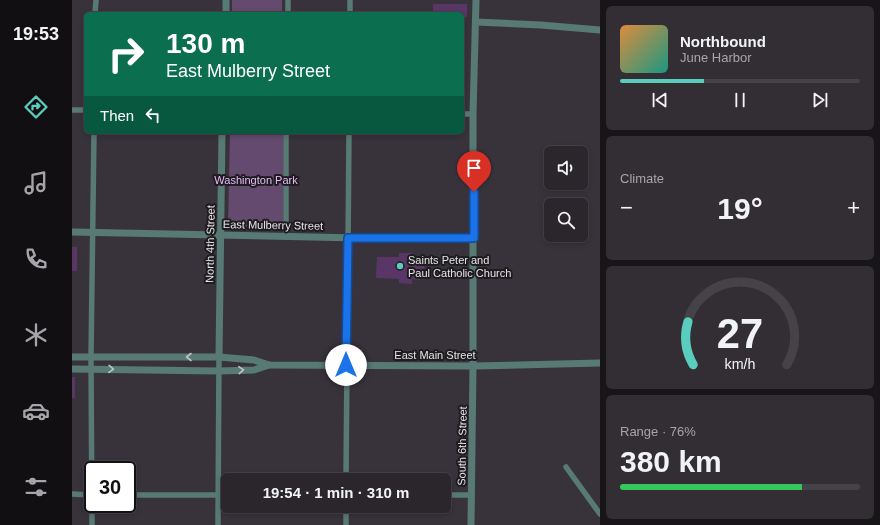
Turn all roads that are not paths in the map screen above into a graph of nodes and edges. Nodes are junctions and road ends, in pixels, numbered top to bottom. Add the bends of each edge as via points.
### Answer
1 (96, 0) edge
2 (226, 0) edge
3 (288, 0) edge
4 (350, 0) edge
5 (476, 0) edge
6 (96, 12) edge
7 (226, 12) edge
8 (288, 12) edge
9 (350, 12) edge
10 (476, 22) junction
11 (600, 30) edge
12 (72, 110) edge
13 (84, 110) edge
14 (464, 114) edge
15 (473, 114) junction
16 (94, 134) edge
17 (222, 134) edge
18 (286, 134) edge
19 (349, 134) edge
20 (72, 232) edge
21 (92, 232) junction
22 (220, 235) junction
23 (286, 236) junction
24 (348, 238) junction
25 (474, 238) junction
26 (72, 357) edge
27 (91, 357) junction
28 (219, 357) junction
29 (600, 363) edge
30 (269, 365) junction
31 (346, 365) junction
32 (473, 366) junction
33 (72, 369) edge
34 (91, 369) junction
35 (219, 371) junction
36 (92, 461) edge
37 (566, 467) dead end
38 (346, 473) edge
39 (72, 494) edge
40 (472, 494) junction
41 (84, 495) edge
42 (136, 495) edge
43 (218, 495) junction
44 (451, 495) edge
45 (92, 513) edge
46 (346, 513) edge
47 (600, 514) edge
48 (92, 525) edge
49 (218, 525) edge
50 (346, 525) edge
51 (470, 525) edge

1 - 6 street
2 - 7 street
3 - 8 street
4 - 9 street
5 - 10 street, South 6th Street
10 - 11 street
10 - 15 street, South 6th Street
12 - 13 street
14 - 15 street
15 - 25 street, South 6th Street
16 - 21 street
17 - 22 street, North 4th Street
18 - 23 street
19 - 24 street
20 - 21 street, East Mulberry Street
21 - 22 street, East Mulberry Street
21 - 27 street
22 - 23 street, East Mulberry Street
22 - 28 street, North 4th Street
23 - 24 street, East Mulberry Street
24 - 25 street, East Mulberry Street
24 - 31 street
25 - 32 street, South 6th Street
26 - 27 street, East Main Street
28 -> 27 street, East Main Street
27 - 34 street
28 - 30 street, East Main Street via 254,360
28 - 35 street
29 - 32 street, East Main Street
30 - 31 street, East Main Street
35 -> 30 street, East Main Street via 254,370
31 - 32 street, East Main Street
31 - 38 street
32 - 40 street, South 6th Street
33 - 34 street, East Main Street
34 -> 35 street, East Main Street
34 - 36 street
35 - 43 street
37 - 47 street
39 - 41 street
40 - 44 street
40 - 51 street, South 6th Street
42 - 43 street
43 - 49 street
45 - 48 street
46 - 50 street

